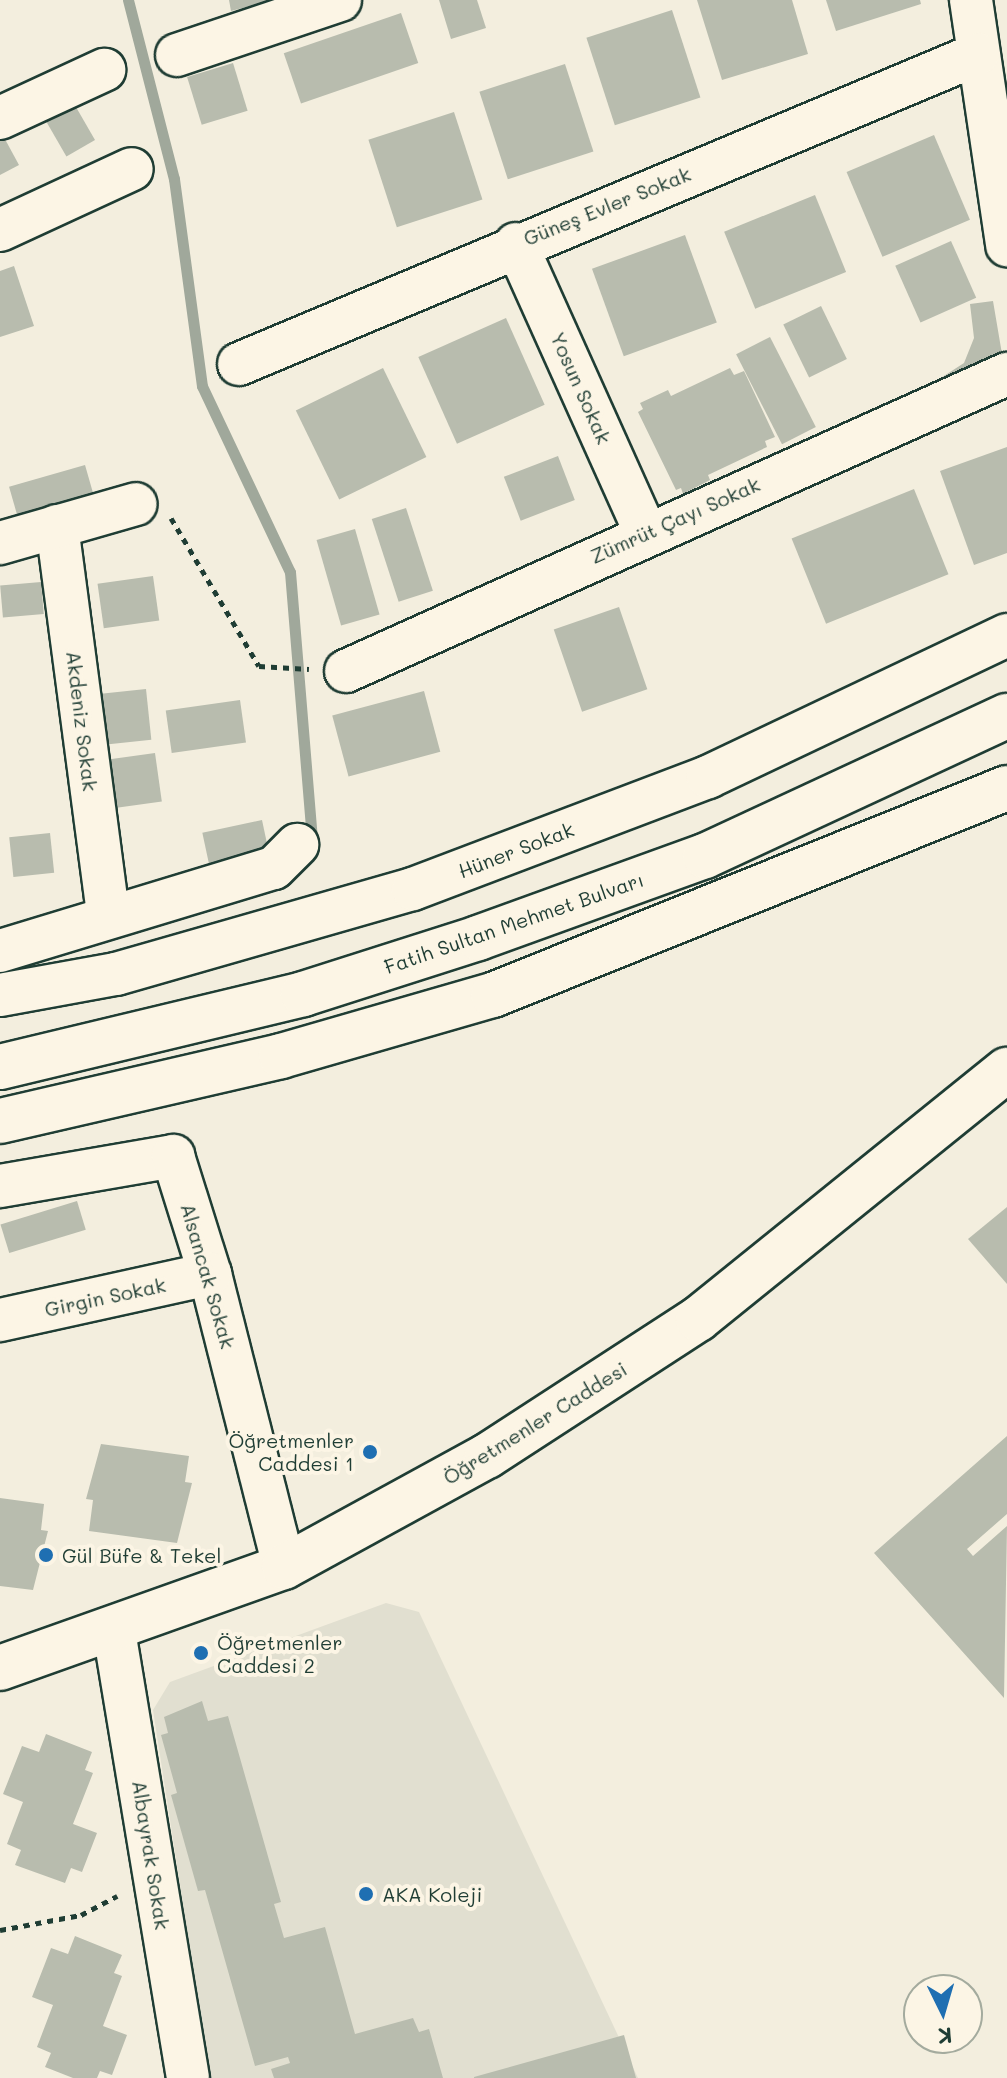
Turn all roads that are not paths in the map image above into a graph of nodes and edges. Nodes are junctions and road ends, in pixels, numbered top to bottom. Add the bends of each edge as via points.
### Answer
1 (340, 0) edge
2 (971, 0) edge
3 (177, 55) dead end
4 (104, 70) dead end
5 (989, 74) edge
6 (0, 118) edge
7 (132, 169) dead end
8 (0, 230) edge
9 (516, 244) junction
10 (1007, 245) edge
11 (239, 364) dead end
12 (1007, 374) edge
13 (136, 504) road end
14 (57, 526) junction
15 (646, 533) junction
16 (0, 543) edge
17 (1007, 635) edge
18 (346, 671) road end
19 (1007, 716) edge
20 (1007, 788) edge
21 (297, 845) dead end
22 (108, 916) junction
23 (0, 951) edge
24 (0, 995) edge
25 (0, 1067) edge
26 (1007, 1070) edge
27 (0, 1121) edge
28 (0, 1186) edge
29 (210, 1274) junction
30 (0, 1320) edge
31 (284, 1567) junction
32 (114, 1631) junction
33 (0, 1668) edge
34 (188, 2078) edge

1 - 3 street
2 - 5 street
4 - 6 street
5 - 9 street, Güneş Evler Sokak
5 - 10 street
7 - 8 street
9 - 11 street, Güneş Evler Sokak
9 - 15 street, Yosun Sokak
12 - 15 street, Zümrüt Çayı Sokak
13 - 14 street
14 - 16 street
14 - 22 street, Akdeniz Sokak
15 - 18 street, Zümrüt Çayı Sokak
17 - 24 street, Hüner Sokak via 708,777 413,889 116,974
19 - 25 main road, Fatih Sultan Mehmet Bulvarı via 705,856 478,938 303,994
20 - 27 main road via 493,995 281,1056
21 - 22 street via 274,868
22 - 23 street
26 - 31 main road, Öğretmenler Caddesi via 698,1319 487,1456
28 - 29 street, Alsancak Sokak via 173,1156
29 - 30 street, Girgin Sokak
29 - 31 street, Alsancak Sokak
31 - 32 main road, Öğretmenler Caddesi
32 - 33 main road, Öğretmenler Caddesi
32 - 34 street, Albayrak Sokak

